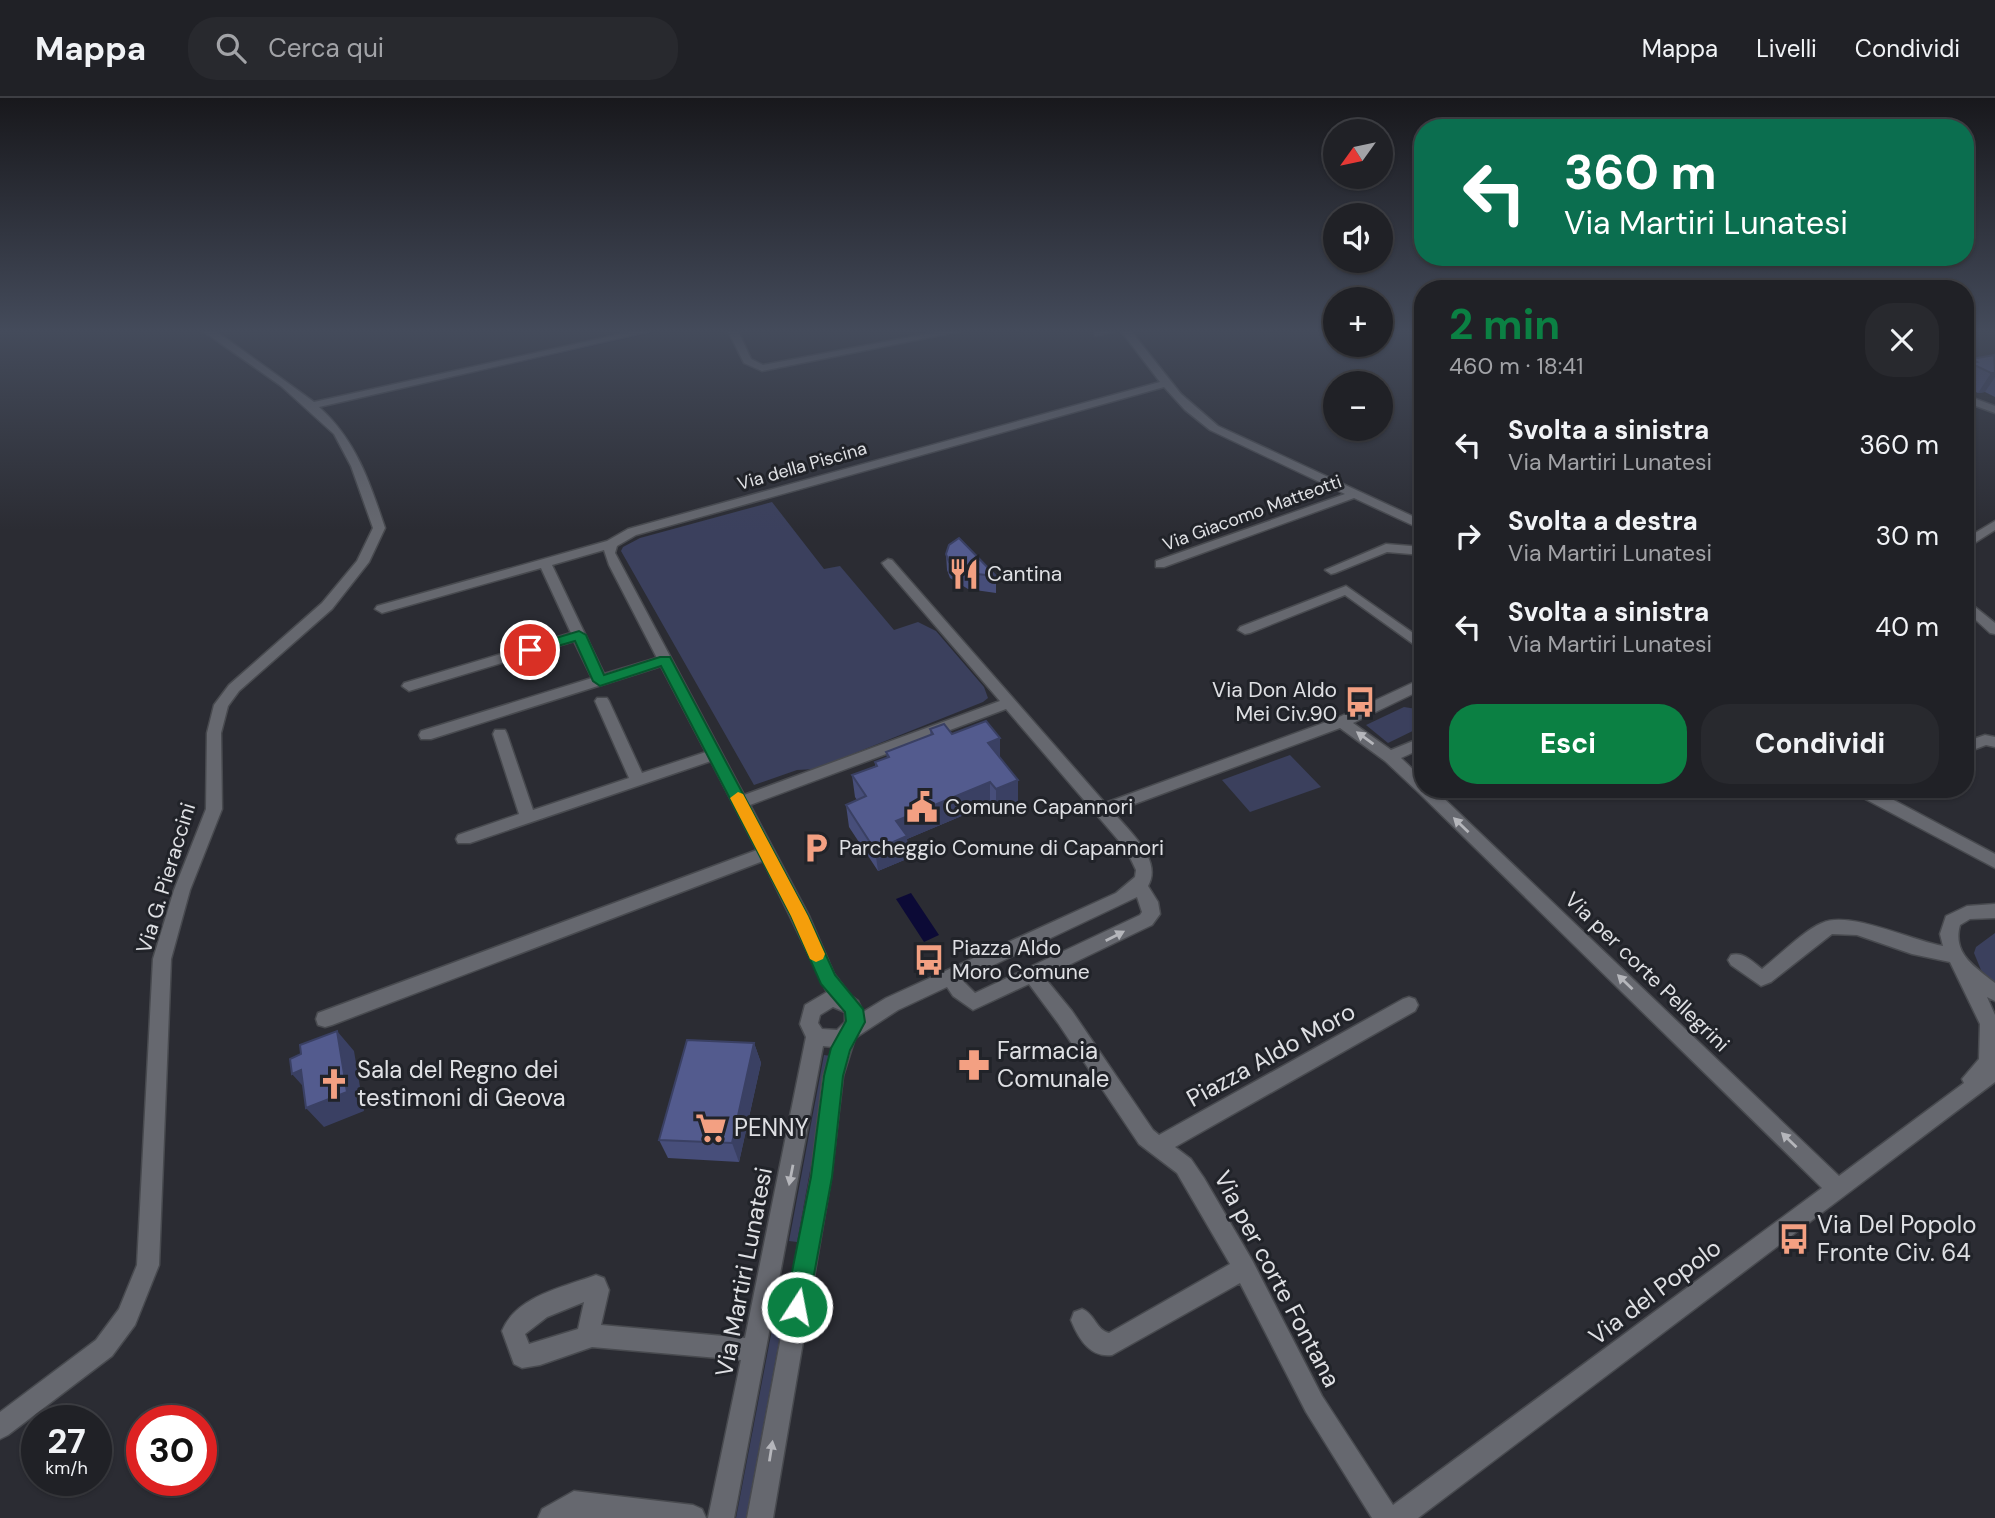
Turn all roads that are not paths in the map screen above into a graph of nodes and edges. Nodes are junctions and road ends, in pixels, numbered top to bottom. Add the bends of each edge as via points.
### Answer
1 (299, 397) edge
2 (349, 397) edge
3 (1115, 397) edge
4 (1176, 397) edge
5 (1182, 399) joint
6 (1974, 402) edge
7 (310, 406) junction
8 (1995, 410) edge
9 (1355, 494) junction
10 (1414, 522) edge
11 (1995, 525) edge
12 (1974, 539) edge
13 (611, 544) junction
14 (1414, 550) edge
15 (545, 563) junction
16 (888, 563) dead end
17 (1160, 564) dead end
18 (1331, 570) dead end
19 (382, 609) dead end
20 (1974, 610) edge
21 (1995, 611) edge
22 (1982, 617) junction
23 (1995, 629) edge
24 (1245, 630) dead end
25 (579, 635) junction
26 (1414, 640) edge
27 (665, 660) junction
28 (600, 681) junction
29 (409, 686) dead end
30 (1414, 687) edge
31 (602, 701) dead end
32 (1009, 702) junction
33 (1342, 722) junction
34 (500, 734) dead end
35 (426, 735) dead end
36 (1995, 742) edge
37 (1974, 744) edge
38 (1414, 746) edge
39 (715, 754) junction
40 (1390, 757) junction
41 (637, 779) junction
42 (1414, 780) edge
43 (1432, 798) edge
44 (1881, 798) edge
45 (740, 803) junction
46 (1102, 810) junction
47 (528, 817) junction
48 (464, 839) dead end
49 (766, 853) junction
50 (1995, 862) edge
51 (1139, 886) junction
52 (1991, 908) edge
53 (1737, 960) dead end
54 (1959, 962) junction
55 (821, 964) junction
56 (1033, 976) junction
57 (950, 977) junction
58 (1995, 993) edge
59 (847, 1002) junction
60 (892, 1004) junction
61 (1409, 1005) dead end
62 (816, 1006) junction
63 (325, 1019) dead end
64 (850, 1031) junction
65 (816, 1036) junction
66 (1995, 1072) edge
67 (1943, 1108) junction
68 (1156, 1147) junction
69 (1837, 1188) junction
70 (1244, 1268) junction
71 (1082, 1320) dead end
72 (587, 1338) dead end
73 (755, 1350) junction
74 (0, 1427) edge
75 (551, 1518) edge
76 (693, 1518) edge
77 (721, 1518) edge
78 (760, 1518) edge
79 (1387, 1518) edge
80 (1397, 1518) edge

1 - 7 street, Via G. Pieraccini
2 - 7 street
3 - 13 street, Via della Piscina via 632,532
4 - 5 street
5 - 9 street via 1214,428
6 - 8 street
7 - 74 street, Via G. Pieraccini via 348,445 379,528 363,562 327,606 234,688 221,705 214,733 214,809 182,890 162,959 148,1265 127,1317 104,1348
9 - 10 street
9 - 17 street, Via Giacomo Matteotti
11 - 12 street
13 - 15 street
13 - 27 street, Via Martiri Lunatesi via 609,553
14 - 18 street via 1386,548
15 - 19 street
15 - 25 street
16 - 32 street
20 - 22 street
21 - 22 street
22 - 23 street
24 - 26 street via 1346,590
25 - 28 street
25 - 29 street
27 - 28 street
27 - 39 street, Via Martiri Lunatesi
28 - 35 street
30 - 33 street
31 - 41 street
32 - 45 street
32 - 46 street
40 -> 33 street, Via per corte Pellegrini
33 - 46 street
34 - 47 street
36 - 37 street
38 - 40 street
39 - 41 street
39 - 45 street, Via Martiri Lunatesi
40 - 42 street, Via per corte Pellegrini
41 - 47 street
69 -> 43 street, Via per corte Pellegrini
44 - 50 street
45 - 49 street, Via Martiri Lunatesi
46 - 51 street via 1145,866 1146,877
47 - 48 street
49 - 55 street, Via Martiri Lunatesi
49 - 63 street
56 -> 51 street via 1146,920 1152,914
51 - 57 street
52 - 54 street, Via del Popolo via 1952,921 1947,934
53 - 54 street via 1765,977 1836,925
54 - 58 street
54 - 67 street, Via del Popolo via 1989,1024 1987,1062
55 - 59 street, Via Martiri Lunatesi via 833,988
55 - 62 street, Via Martiri Lunatesi via 823,978
56 - 57 street via 973,1002
56 - 68 street, Via per corte Fontana
57 - 60 street
59 - 60 street via 876,1007
59 - 62 street via 830,999
59 - 64 street, Via Martiri Lunatesi via 856,1015
60 - 64 street
61 - 68 street, Piazza Aldo Moro
62 - 65 street, Via Martiri Lunatesi via 809,1017
64 - 65 street via 832,1040
78 -> 64 street, Via Martiri Lunatesi via 821,1177 833,1076
65 -> 73 street, Via Martiri Lunatesi
66 - 67 street, Via del Popolo
67 - 69 street, Via del Popolo
68 - 70 street, Via per corte Fontana via 1184,1166
69 - 80 street, Via del Popolo
70 - 71 street via 1112,1344 1104,1345 1092,1337
70 - 79 street, Via per corte Fontana via 1314,1404
72 - 73 street
73 - 77 street, Via Martiri Lunatesi
75 - 76 street via 573,1504

